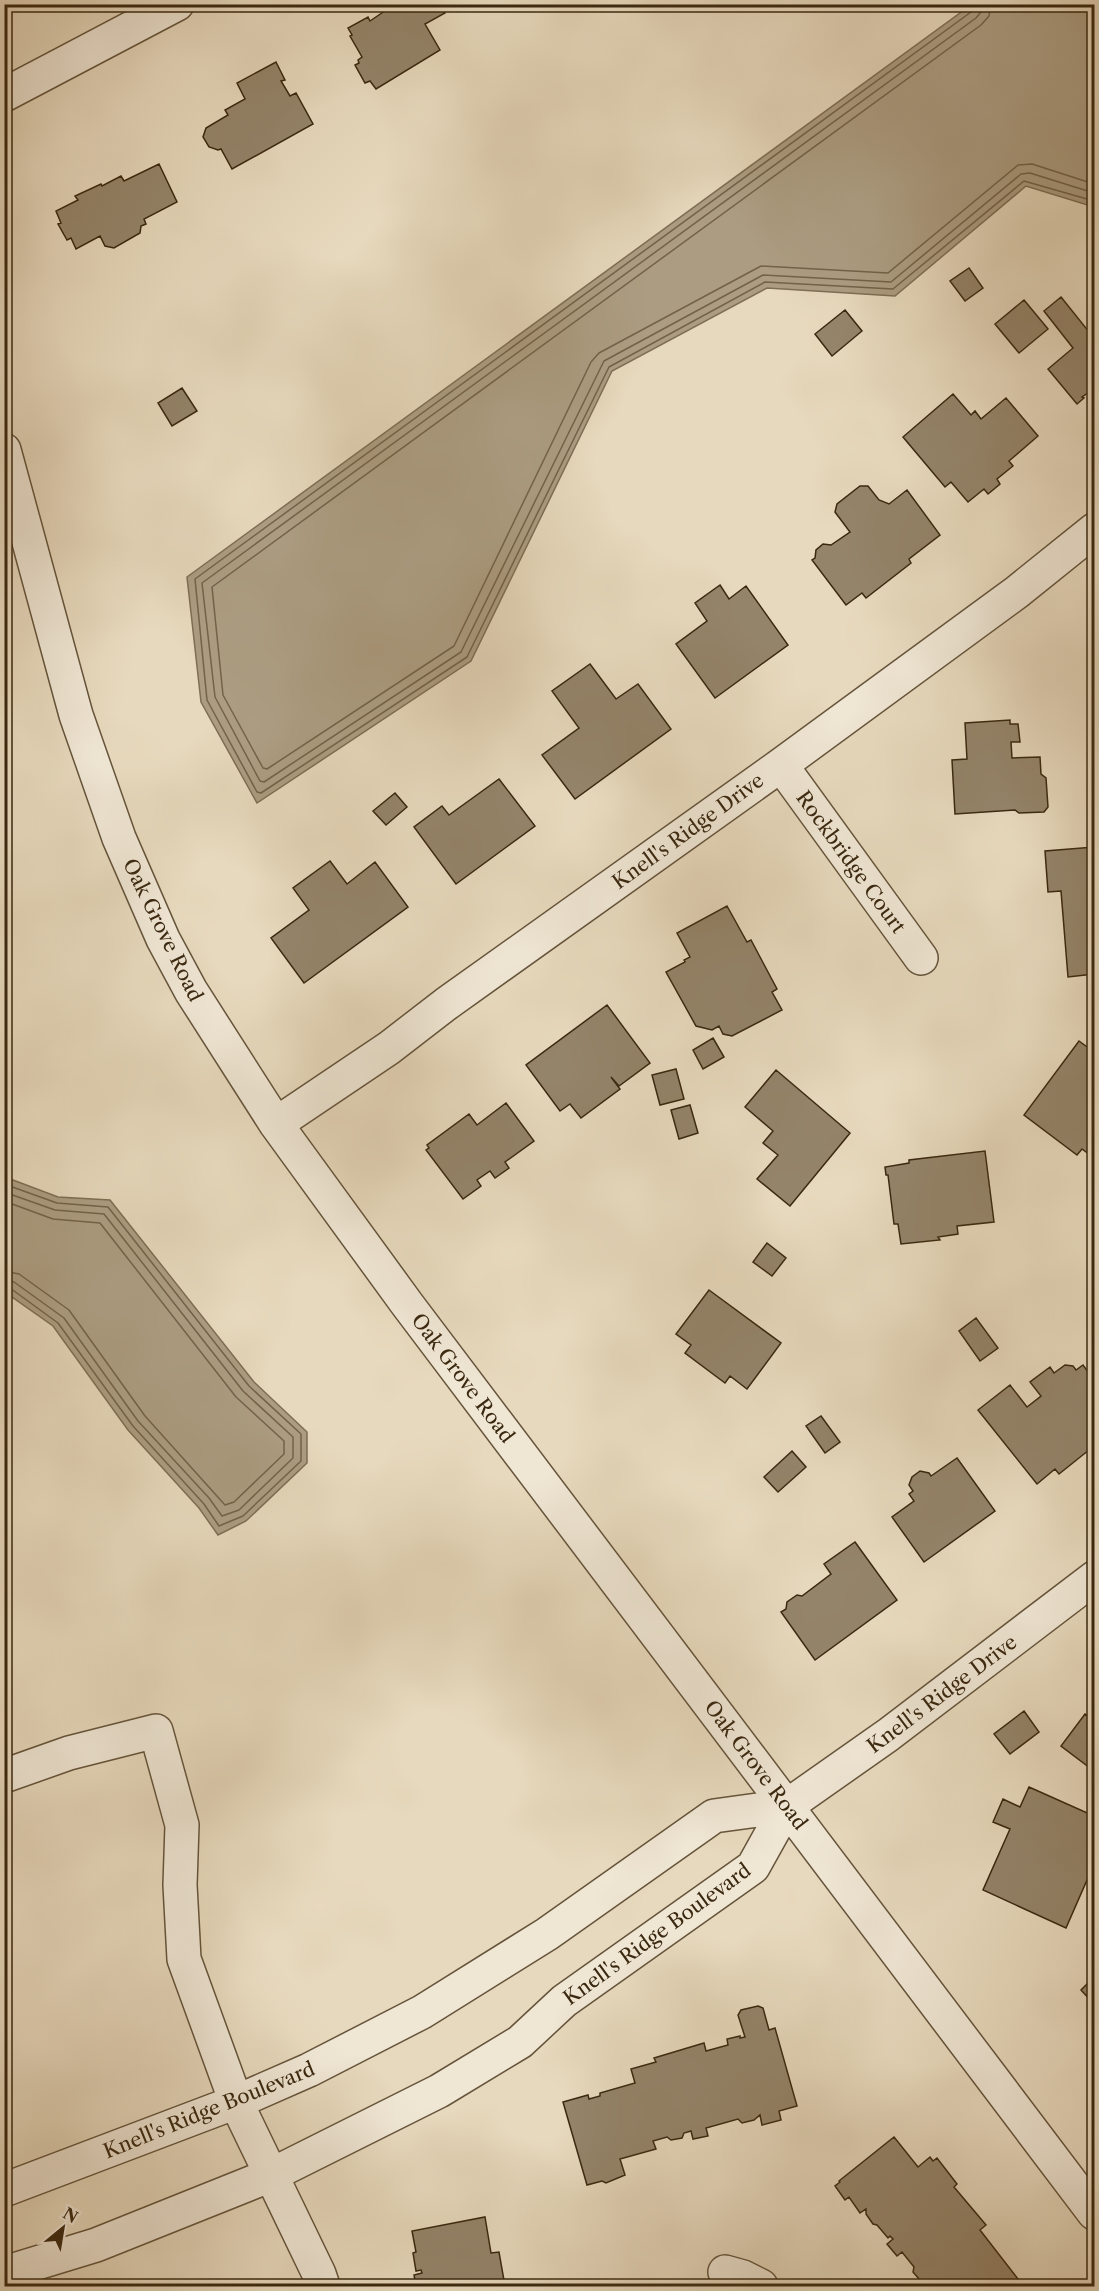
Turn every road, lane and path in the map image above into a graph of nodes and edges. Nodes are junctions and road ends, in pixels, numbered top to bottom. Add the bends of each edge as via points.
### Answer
1 (177, 4) edge
2 (4, 95) edge
3 (4, 450) edge
4 (1095, 530) edge
5 (781, 765) junction
6 (921, 958) dead end
7 (276, 1124) junction
8 (1095, 1578) edge
9 (4, 1776) edge
10 (787, 1806) junction
11 (236, 2102) junction
12 (271, 2175) junction
13 (4, 2190) edge
14 (1095, 2213) edge
15 (724, 2272) dead end
16 (4, 2273) edge
17 (323, 2286) edge
18 (761, 2286) edge

1 - 2 street
3 - 7 street, Oak Grove Road via 75,715 119,838 163,939 191,991
4 - 5 street, Knell's Ridge Drive
5 - 6 street, Rockbridge Court
5 - 7 street, Knell's Ridge Drive via 389,1048
7 - 10 street, Oak Grove Road via 407,1304
8 - 10 street, Knell's Ridge Drive via 888,1735
9 - 11 street via 69,1753 156,1731 182,1825 184,1959
10 - 11 street, Knell's Ridge Boulevard via 714,1816 547,1934 422,2012
10 - 12 street, Knell's Ridge Boulevard via 753,1867 564,2001 520,2042 439,2091
10 - 14 street, Oak Grove Road
11 - 12 street
11 - 13 street, Knell's Ridge Boulevard
12 - 16 street, Knell's Ridge Boulevard via 96,2245
12 - 17 street
15 - 18 street

